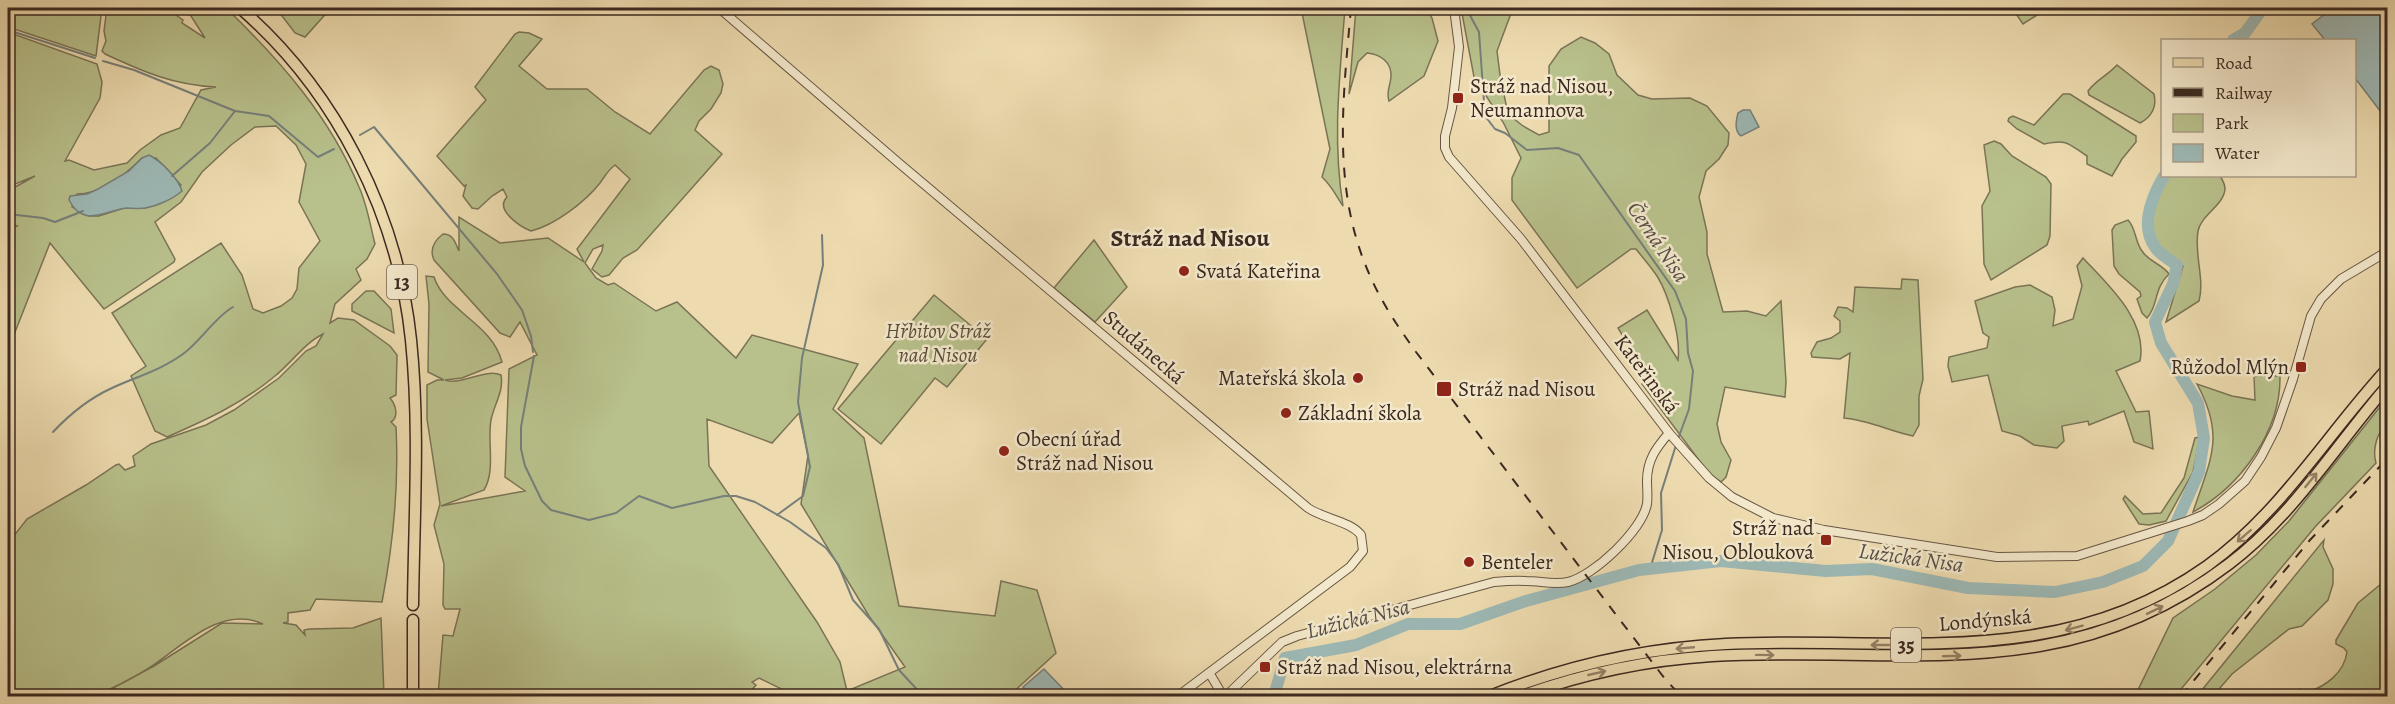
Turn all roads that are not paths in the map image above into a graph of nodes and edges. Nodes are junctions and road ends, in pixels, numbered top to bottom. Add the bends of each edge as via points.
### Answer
1 (240, 8) edge
2 (719, 8) edge
3 (1454, 8) edge
4 (2388, 251) edge
5 (2388, 368) edge
6 (2388, 385) edge
7 (1669, 433) junction
8 (413, 605) dead end
9 (413, 620) dead end
10 (1210, 674) junction
11 (413, 696) edge
12 (1178, 696) edge
13 (1225, 696) edge
14 (1490, 696) edge
15 (1521, 696) edge

1 - 8 main road, 13 via 285,52 334,118 367,177 393,250 414,365
2 - 10 street, Studánecká via 1308,508 1360,533 1364,548 1356,562
3 - 7 street, Kateřinská via 1459,47 1445,136 1449,158 1528,248
4 - 7 street via 2341,279 2320,299 2311,316 2276,428 2245,481 2232,494 2203,515 2077,556 1997,556 1824,530 1773,518 1732,497 1709,478
5 -> 14 main road, Londýnská / 35 via 2252,530 2195,574 2113,616 2049,634 1978,643 1727,644 1664,649 1574,668
15 -> 6 main road, Londýnská / 35 via 1588,675 1662,661 1754,655 1979,654 2066,642 2118,625 2186,593 2249,547 2303,491
7 - 13 street, Kateřinská via 1653,451 1641,522 1628,540 1575,579 1555,583 1494,582 1297,636 1282,642
9 - 11 main road
10 - 12 street, Studánecká
10 - 13 street, Kateřinská

